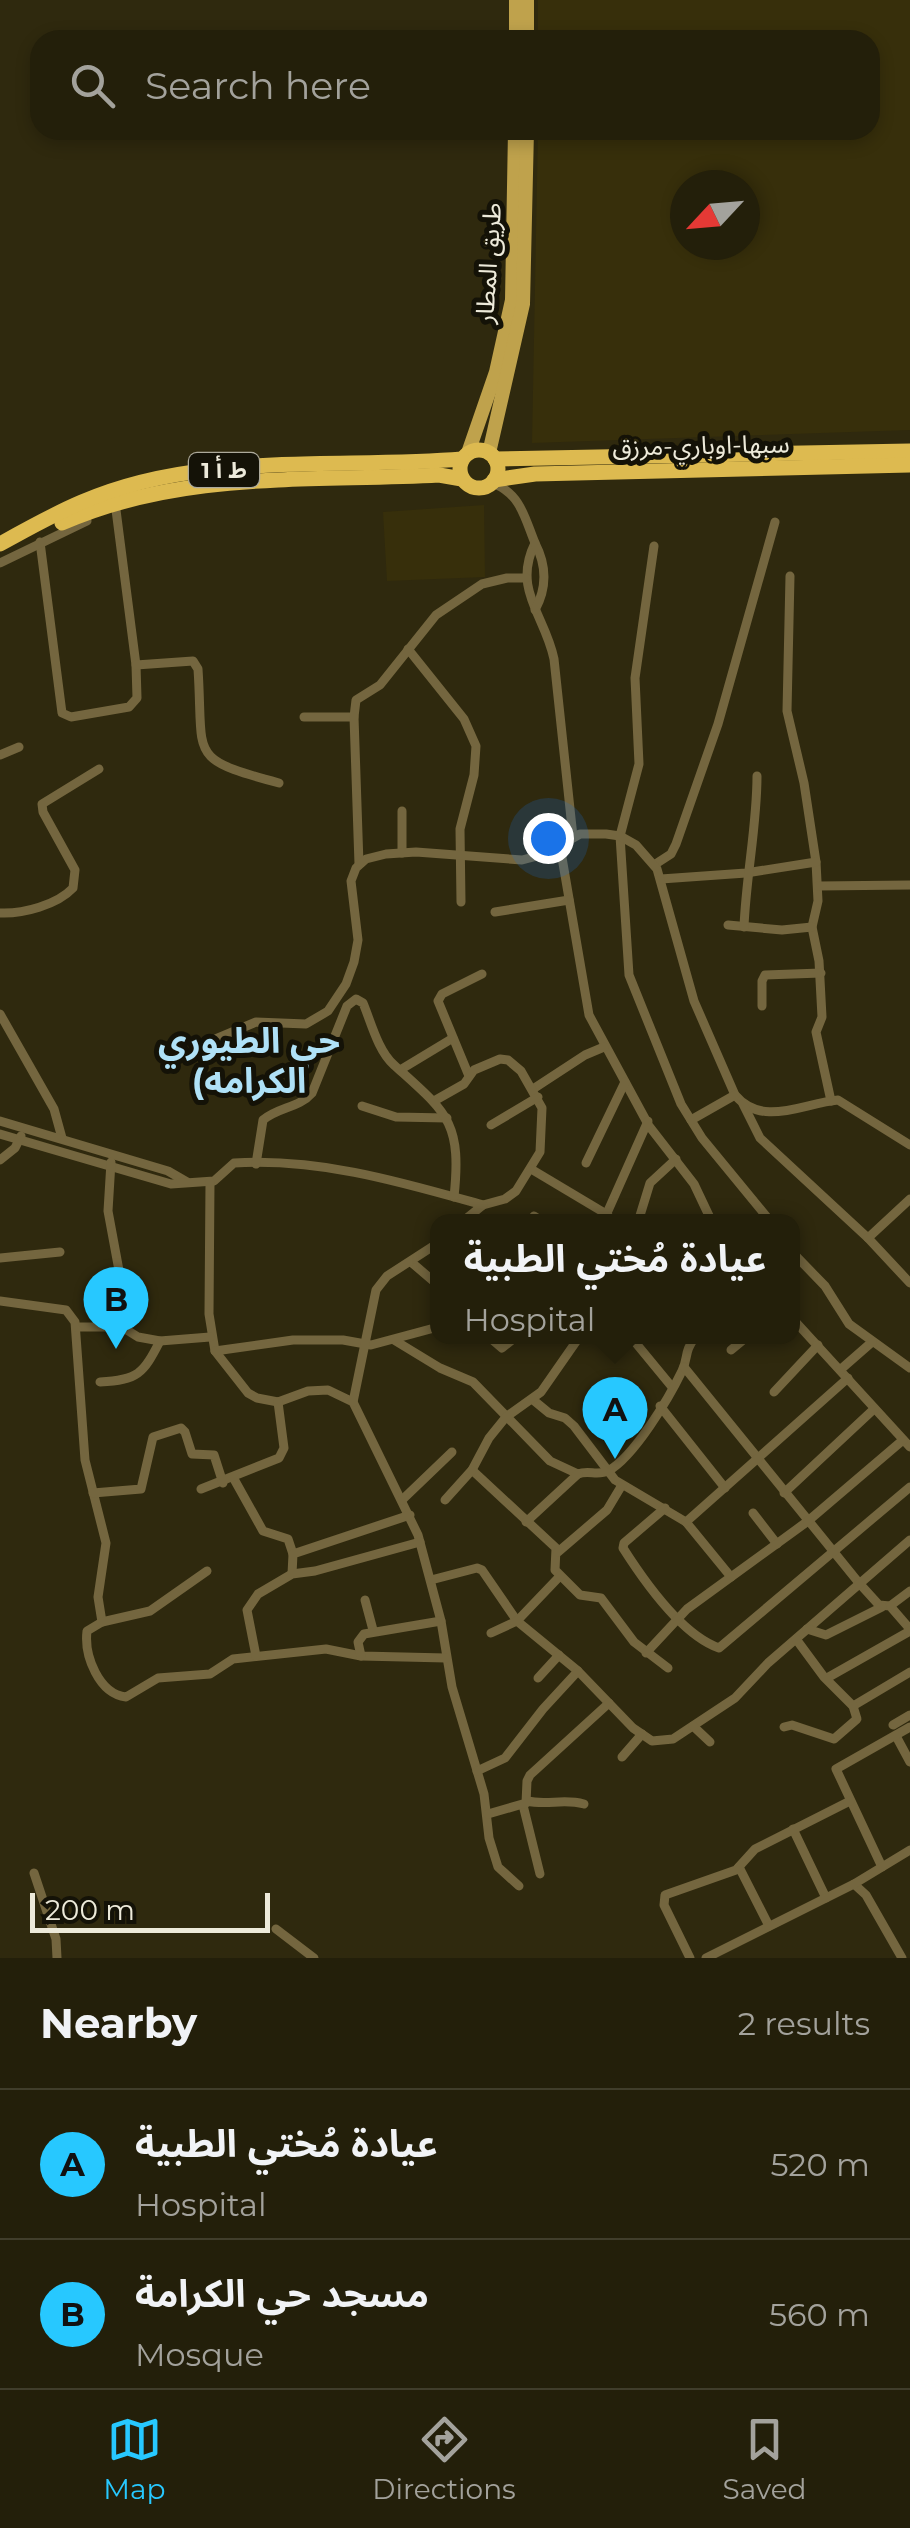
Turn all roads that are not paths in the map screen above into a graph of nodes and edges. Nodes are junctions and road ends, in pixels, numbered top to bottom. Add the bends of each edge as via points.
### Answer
1 (516, 0) edge
2 (527, 0) edge
3 (516, 30) edge
4 (527, 30) edge
5 (516, 140) edge
6 (527, 140) edge
7 (910, 451) edge
8 (465, 456) junction
9 (492, 456) junction
10 (910, 464) edge
11 (462, 479) junction
12 (493, 481) junction
13 (134, 497) junction
14 (116, 510) junction
15 (775, 522) dead end
16 (40, 542) junction
17 (535, 543) junction
18 (0, 544) edge
19 (654, 546) dead end
20 (0, 554) edge
21 (0, 563) edge
22 (790, 576) dead end
23 (526, 578) junction
24 (536, 610) junction
25 (408, 648) junction
26 (136, 665) junction
27 (304, 717) dead end
28 (354, 717) junction
29 (19, 747) dead end
30 (0, 755) edge
31 (99, 769) dead end
32 (757, 776) dead end
33 (279, 783) dead end
34 (402, 812) dead end
35 (620, 836) junction
36 (573, 837) junction
37 (560, 846) junction
38 (402, 852) junction
39 (460, 856) junction
40 (816, 862) junction
41 (360, 864) junction
42 (654, 865) junction
43 (746, 872) junction
44 (661, 879) junction
45 (910, 885) edge
46 (818, 886) junction
47 (569, 900) junction
48 (461, 902) dead end
49 (495, 912) dead end
50 (0, 913) edge
51 (728, 926) dead end
52 (744, 927) junction
53 (812, 928) junction
54 (820, 973) junction
55 (482, 974) dead end
56 (762, 1006) dead end
57 (0, 1014) edge
58 (453, 1038) junction
59 (206, 1043) dead end
60 (604, 1046) junction
61 (400, 1070) junction
62 (469, 1076) junction
63 (625, 1082) junction
64 (535, 1093) junction
65 (735, 1095) junction
66 (831, 1100) junction
67 (434, 1101) junction
68 (743, 1104) junction
69 (362, 1106) dead end
70 (447, 1118) junction
71 (691, 1120) junction
72 (0, 1121) edge
73 (648, 1121) junction
74 (491, 1125) dead end
75 (24, 1126) junction
76 (0, 1134) edge
77 (62, 1138) junction
78 (20, 1139) junction
79 (910, 1146) edge
80 (112, 1154) junction
81 (676, 1159) junction
82 (0, 1160) edge
83 (256, 1164) junction
84 (586, 1164) dead end
85 (111, 1166) junction
86 (531, 1169) junction
87 (188, 1182) junction
88 (210, 1182) junction
89 (454, 1197) junction
90 (910, 1199) edge
91 (483, 1205) junction
92 (472, 1214) edge
93 (599, 1214) edge
94 (607, 1214) edge
95 (640, 1214) edge
96 (708, 1214) edge
97 (765, 1214) edge
98 (868, 1238) junction
99 (430, 1248) edge
100 (60, 1252) dead end
101 (0, 1258) edge
102 (800, 1260) edge
103 (411, 1262) junction
104 (430, 1277) edge
105 (910, 1284) edge
106 (0, 1301) edge
107 (122, 1327) junction
108 (800, 1327) edge
109 (76, 1328) junction
110 (430, 1330) edge
111 (210, 1337) junction
112 (394, 1340) junction
113 (160, 1342) junction
114 (872, 1342) junction
115 (575, 1344) edge
116 (637, 1344) edge
117 (690, 1344) edge
118 (738, 1344) edge
119 (363, 1345) junction
120 (818, 1346) junction
121 (731, 1350) dead end
122 (214, 1351) junction
123 (684, 1368) junction
124 (910, 1368) edge
125 (840, 1370) junction
126 (848, 1378) junction
127 (100, 1382) dead end
128 (672, 1387) junction
129 (774, 1392) dead end
130 (532, 1399) junction
131 (278, 1402) junction
132 (353, 1402) junction
133 (660, 1406) junction
134 (874, 1409) junction
135 (506, 1416) junction
136 (907, 1444) edge
137 (452, 1452) dead end
138 (758, 1460) junction
139 (472, 1470) junction
140 (608, 1471) junction
141 (578, 1474) junction
142 (234, 1478) junction
143 (222, 1483) junction
144 (622, 1485) junction
145 (910, 1487) edge
146 (725, 1488) junction
147 (201, 1490) dead end
148 (93, 1493) junction
149 (784, 1493) junction
150 (402, 1500) junction
151 (444, 1500) dead end
152 (665, 1508) junction
153 (752, 1513) dead end
154 (410, 1515) junction
155 (808, 1521) junction
156 (526, 1522) junction
157 (686, 1522) junction
158 (910, 1540) edge
159 (420, 1542) junction
160 (777, 1544) junction
161 (558, 1552) junction
162 (833, 1552) junction
163 (293, 1554) junction
164 (207, 1571) dead end
165 (292, 1574) junction
166 (560, 1576) junction
167 (731, 1577) junction
168 (431, 1580) junction
169 (859, 1583) junction
170 (910, 1591) edge
171 (365, 1600) dead end
172 (886, 1606) junction
173 (678, 1617) junction
174 (516, 1621) junction
175 (102, 1622) junction
176 (440, 1622) junction
177 (807, 1629) junction
178 (373, 1630) junction
179 (910, 1630) edge
180 (490, 1633) dead end
181 (796, 1639) junction
182 (646, 1653) junction
183 (559, 1655) junction
184 (256, 1656) junction
185 (361, 1656) junction
186 (446, 1658) junction
187 (668, 1668) dead end
188 (578, 1671) junction
189 (910, 1672) edge
190 (538, 1678) dead end
191 (827, 1678) junction
192 (609, 1704) junction
193 (853, 1706) junction
194 (910, 1714) edge
195 (693, 1726) junction
196 (784, 1727) dead end
197 (910, 1727) edge
198 (894, 1730) junction
199 (642, 1734) junction
200 (710, 1742) dead end
201 (622, 1757) dead end
202 (910, 1762) edge
203 (477, 1771) junction
204 (850, 1800) junction
205 (525, 1803) junction
206 (584, 1804) dead end
207 (488, 1814) junction
208 (793, 1829) junction
209 (910, 1850) edge
210 (739, 1867) junction
211 (882, 1867) junction
212 (34, 1873) dead end
213 (540, 1874) dead end
214 (854, 1884) junction
215 (518, 1886) dead end
216 (826, 1898) junction
217 (768, 1926) junction
218 (276, 1929) dead end
219 (57, 1958) edge
220 (314, 1958) edge
221 (690, 1958) edge
222 (706, 1958) edge
223 (902, 1958) edge

1 - 3 main road
2 - 4 main road
5 - 8 main road, طريق المطار via 512,300 500,360
6 - 9 main road, طريق المطار via 524,304
7 - 9 highway, سبها-اوباري-مرزق
8 - 9 highway via 478,450
8 - 11 highway
8 - 18 highway, ط أ 1 via 178,476 79,503
9 - 12 highway via 498,467
10 - 12 highway, سبها-اوباري-مرزق via 536,474
11 - 12 highway via 474,488
11 - 13 highway, ط أ 1 via 249,480
12 - 17 street via 517,498
13 - 14 street
13 - 20 highway, ط أ 1
14 - 16 street
14 - 26 street
15 - 42 street via 682,827 671,854
16 - 21 street
16 - 26 street via 62,713 132,705
17 - 23 street
17 - 24 street via 545,572
19 - 35 street via 635,678 639,764
22 - 40 street via 787,711
23 - 24 street
23 - 25 street via 474,588 436,615
24 - 36 street via 554,658
25 - 28 street via 380,685 356,700
25 - 39 street via 474,737 476,765 461,820
26 - 33 street via 195,663 206,754 221,767
27 - 28 street
28 - 41 street
29 - 30 street
31 - 50 street via 42,804 75,870 71,891 24,912
32 - 43 street
34 - 38 street
35 - 36 street
35 - 42 street
35 - 71 street via 629,976
36 - 37 street
37 - 39 street via 522,860
37 - 47 street
38 - 39 street
38 - 41 street
39 - 48 street
40 - 43 street
40 - 46 street
41 - 59 street via 350,888 356,950 334,1004 306,1024 256,1022
42 - 44 street
43 - 44 street
43 - 52 street
44 - 65 street via 697,1011
45 - 46 street
46 - 53 street
47 - 49 street
47 - 60 street via 584,997
51 - 52 street
52 - 53 street
53 - 54 street
54 - 56 street via 765,975
54 - 66 street via 816,1032
55 - 58 street via 440,998
57 - 77 street via 54,1109
58 - 61 street
58 - 62 street
60 - 63 street
60 - 64 street
61 - 67 street
61 - 83 street via 363,1003 352,1000 312,1092 264,1120
62 - 64 street via 508,1060
62 - 67 street
63 - 73 street
63 - 84 street
64 - 74 street
64 - 86 street via 543,1136
65 - 68 street
65 - 71 street
66 - 68 street via 769,1113
66 - 79 street
67 - 70 street
68 - 98 street via 760,1138
69 - 70 street via 396,1118
70 - 89 street via 457,1154
71 - 97 street
72 - 75 street
73 - 81 street
73 - 94 street
75 - 77 street
75 - 78 street
76 - 78 street
77 - 80 street
78 - 82 street
78 - 85 street
80 - 85 street
80 - 87 street
81 - 95 street via 650,1183
81 - 96 street
83 - 88 street via 230,1165
83 - 89 street via 368,1173
85 - 87 street via 171,1184
85 - 107 street via 108,1211 123,1292
86 - 91 street via 511,1196
86 - 93 street
87 - 88 street
88 - 111 street
89 - 91 street
90 - 98 street
91 - 92 street
98 - 105 street
99 - 103 street
100 - 101 street
102 - 114 street via 825,1286 842,1318
103 - 104 street
103 - 119 street via 376,1290
106 - 109 street via 66,1310
107 - 109 street
107 - 113 street
108 - 120 street
109 - 148 street
110 - 112 street
111 - 113 street
111 - 122 street
112 - 119 street
112 - 135 street via 474,1382
113 - 127 street via 137,1376
114 - 124 street
114 - 125 street
115 - 130 street
116 - 128 street
117 - 123 street
118 - 121 street
119 - 122 street via 293,1340
119 - 132 street
120 - 125 street
120 - 129 street
122 - 131 street via 248,1393
123 - 128 street
123 - 138 street
125 - 126 street
126 - 134 street
126 - 138 street
128 - 133 street
130 - 135 street
130 - 140 street via 574,1426
131 - 132 street via 328,1390
131 - 142 street via 282,1453
132 - 150 street
133 - 140 street
133 - 146 street
134 - 136 street
134 - 149 street
135 - 139 street
135 - 141 street via 550,1460
136 - 155 street
137 - 150 street
138 - 146 street
138 - 149 street
139 - 151 street
139 - 156 street
140 - 141 street
140 - 144 street
141 - 156 street
142 - 143 street
142 - 163 street via 262,1532 288,1539
143 - 147 street
143 - 148 street via 214,1456 192,1454 181,1428 153,1436 141,1489
144 - 152 street
144 - 161 street via 607,1510
145 - 162 street
146 - 157 street
148 - 175 street via 106,1542 98,1598
149 - 155 street
150 - 154 street
152 - 157 street
152 - 173 street via 623,1548
153 - 160 street
154 - 159 street
154 - 163 street
155 - 160 street
155 - 162 street
156 - 161 street
157 - 167 street
158 - 169 street
159 - 165 street
159 - 168 street
160 - 167 street
161 - 166 street via 554,1565
162 - 169 street
162 - 173 street via 719,1648
163 - 165 street
164 - 175 street via 150,1611
165 - 184 street via 249,1603
166 - 174 street
166 - 182 street via 580,1595 601,1598
167 - 173 street
168 - 174 street via 482,1570
168 - 176 street
169 - 172 street
169 - 177 street
170 - 172 street
171 - 178 street
172 - 177 street via 826,1635
172 - 179 street
173 - 182 street
174 - 180 street
174 - 183 street
175 - 184 street via 87,1631 87,1646 101,1683 116,1696 165,1676 202,1676 233,1659
176 - 178 street
176 - 186 street
177 - 181 street
178 - 185 street via 358,1642
179 - 191 street
181 - 191 street
181 - 195 street via 735,1698
182 - 187 street
183 - 188 street
183 - 190 street
184 - 185 street via 326,1649
185 - 186 street
186 - 203 street
188 - 192 street
188 - 203 street via 506,1758
189 - 193 street
191 - 193 street
192 - 199 street
192 - 205 street via 530,1775
193 - 196 street via 857,1719 834,1740
194 - 198 street
195 - 199 street via 662,1742
195 - 200 street
197 - 198 street
198 - 202 street
198 - 204 street via 837,1768
199 - 201 street
203 - 207 street
204 - 208 street
204 - 211 street
205 - 206 street via 563,1798
205 - 207 street
205 - 213 street
207 - 215 street via 496,1864
208 - 210 street via 755,1849
208 - 216 street
209 - 211 street
210 - 217 street
210 - 221 street via 665,1896
211 - 214 street
212 - 219 street
214 - 216 street
214 - 223 street
216 - 217 street
217 - 222 street
218 - 220 street

